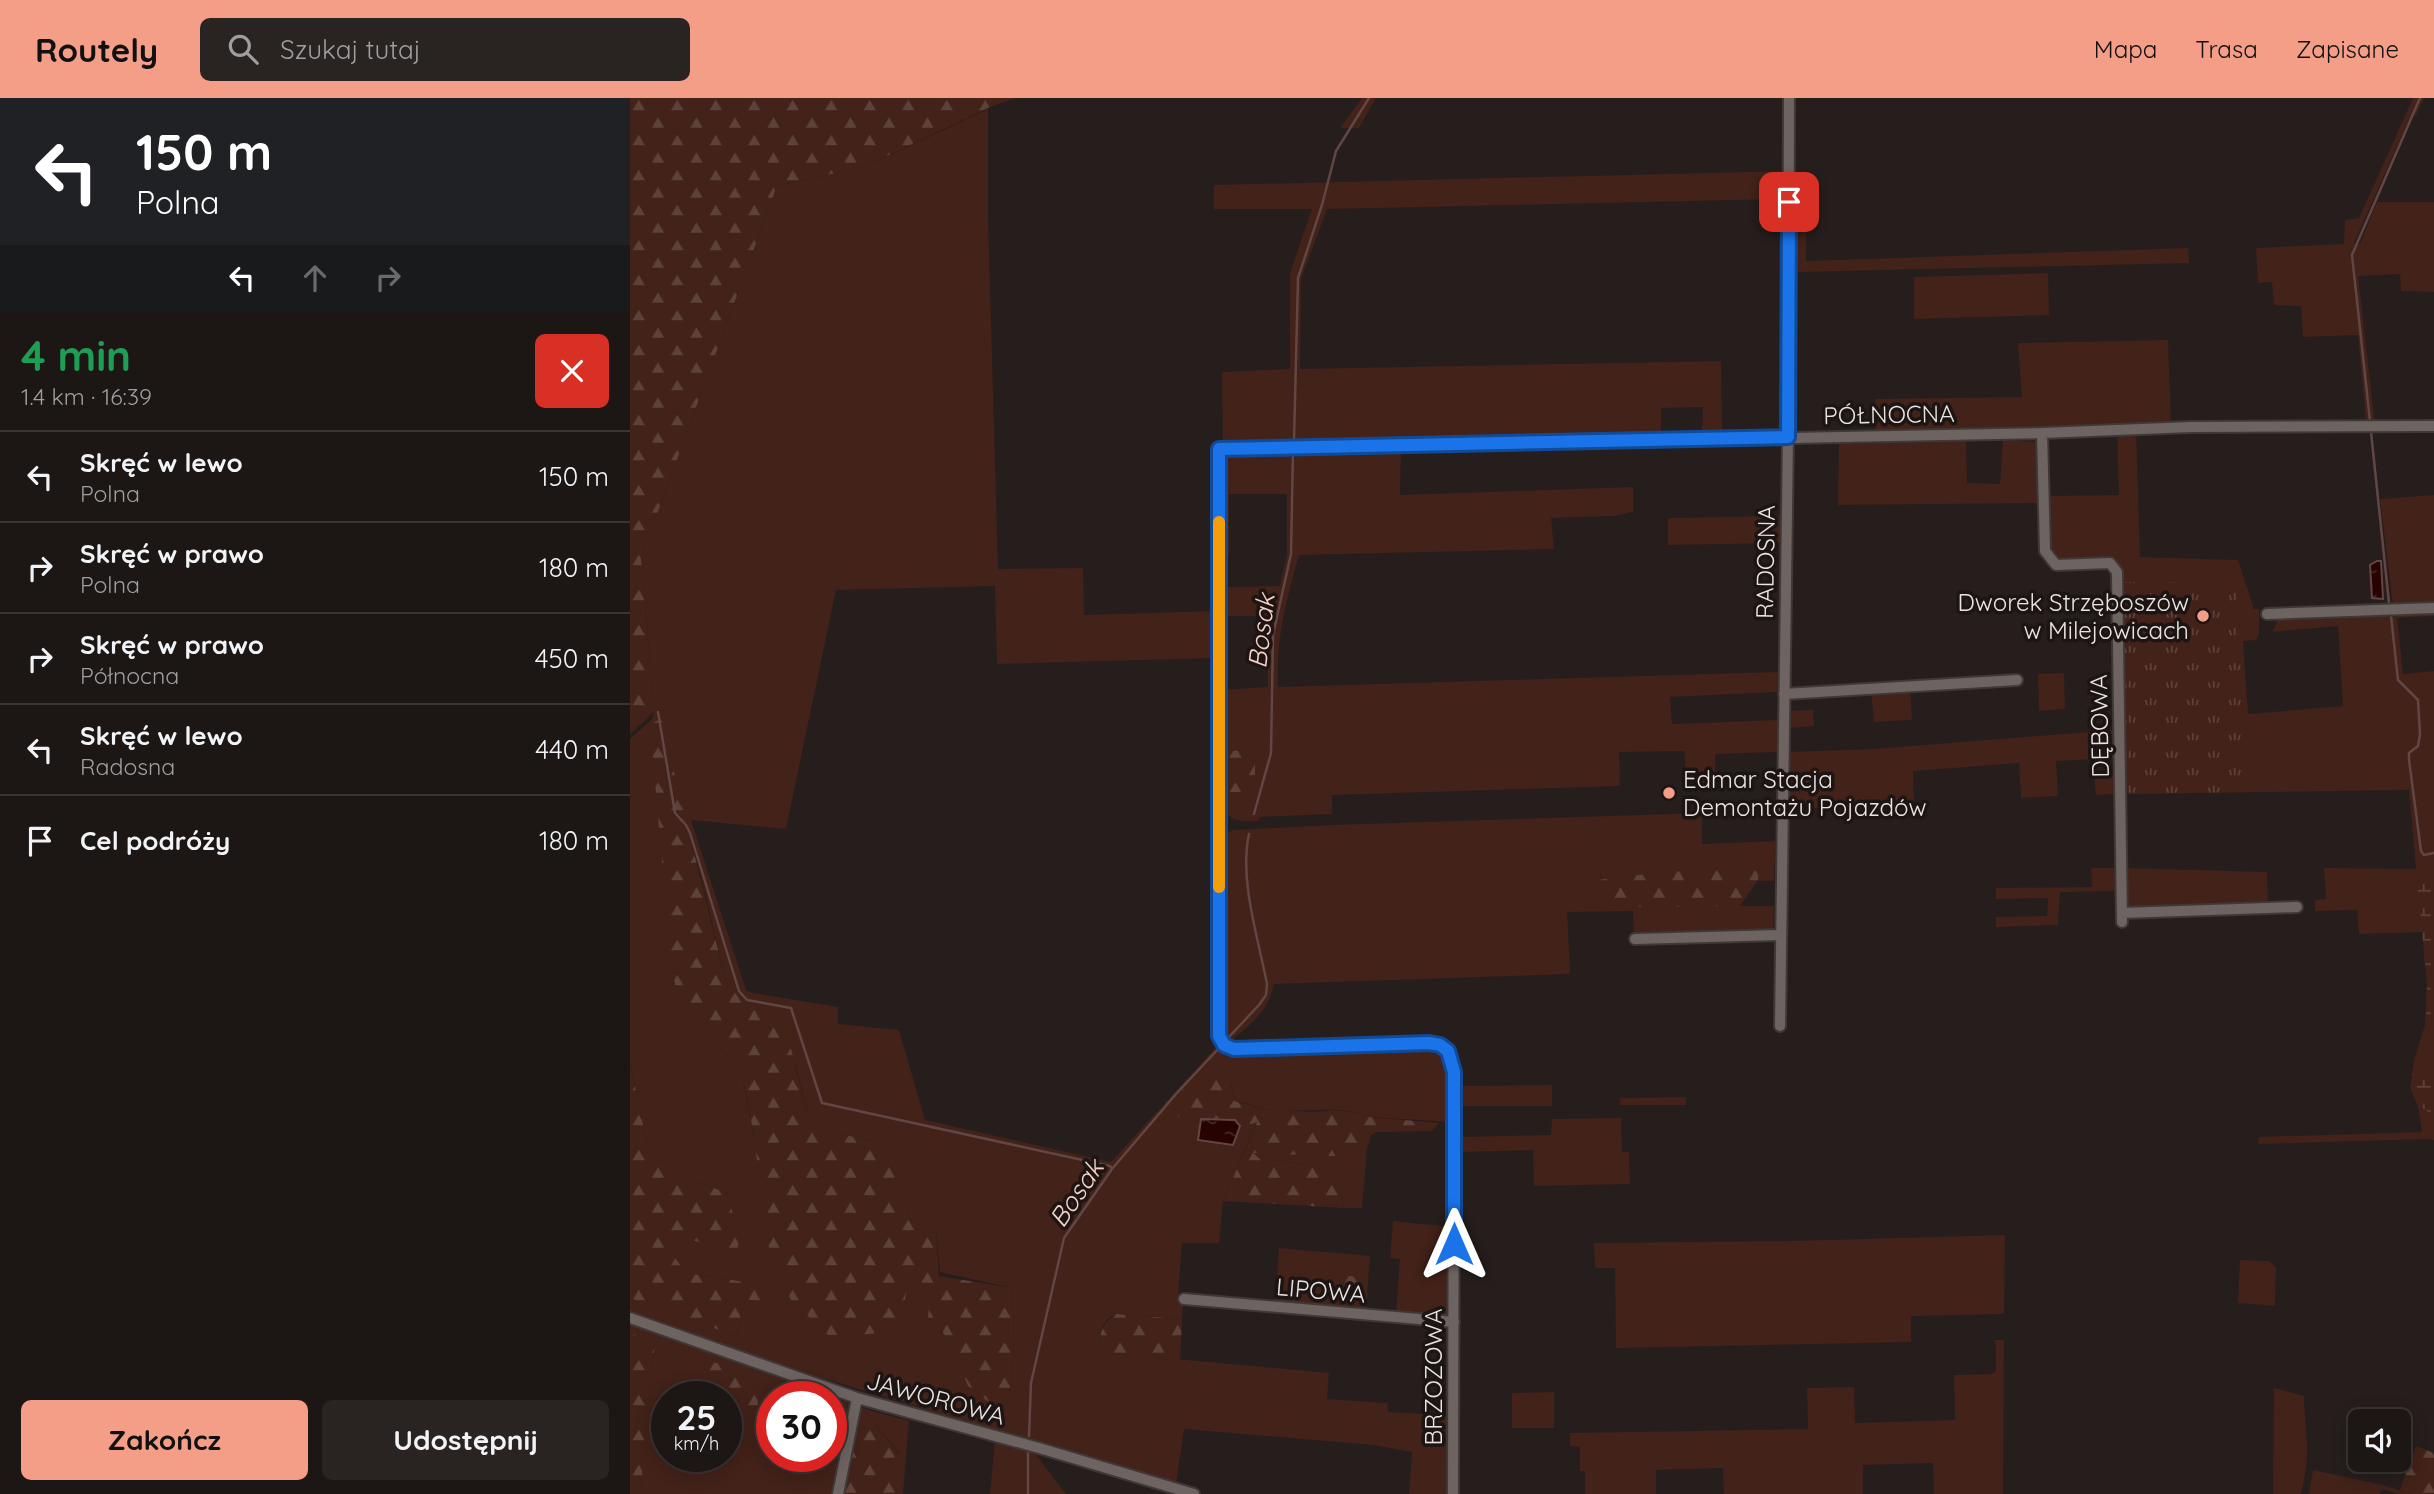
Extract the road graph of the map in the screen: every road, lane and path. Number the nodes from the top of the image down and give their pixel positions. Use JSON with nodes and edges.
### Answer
{"nodes":[{"id":1,"x":1789,"y":98,"type":"edge"},
{"id":2,"x":2434,"y":426,"type":"edge"},
{"id":3,"x":2042,"y":433,"type":"junction"},
{"id":4,"x":1788,"y":437,"type":"junction"},
{"id":5,"x":2434,"y":608,"type":"edge"},
{"id":6,"x":2267,"y":614,"type":"dead end"},
{"id":7,"x":2017,"y":680,"type":"dead end"},
{"id":8,"x":1784,"y":694,"type":"junction"},
{"id":9,"x":2297,"y":907,"type":"dead end"},
{"id":10,"x":1780,"y":934,"type":"junction"},
{"id":11,"x":1635,"y":939,"type":"dead end"},
{"id":12,"x":1780,"y":1026,"type":"dead end"},
{"id":13,"x":1448,"y":1051,"type":"joint"},
{"id":14,"x":1184,"y":1299,"type":"dead end"},
{"id":15,"x":630,"y":1318,"type":"edge"},
{"id":16,"x":1454,"y":1322,"type":"junction"},
{"id":17,"x":857,"y":1398,"type":"junction"},
{"id":18,"x":838,"y":1494,"type":"edge"},
{"id":19,"x":1194,"y":1494,"type":"edge"},
{"id":20,"x":1453,"y":1494,"type":"edge"}],
"edges":[{"from":1,"to":4,"type":"street","name":"RADOSNA"},
{"from":2,"to":3,"type":"street","name":"PÓŁNOCNA"},
{"from":3,"to":4,"type":"street","name":"PÓŁNOCNA"},
{"from":3,"to":9,"type":"street","name":"DĘBOWA"},
{"from":4,"to":8,"type":"street","name":"RADOSNA"},
{"from":4,"to":13,"type":"street","name":"PÓŁNOCNA"},
{"from":5,"to":6,"type":"street"},
{"from":7,"to":8,"type":"street"},
{"from":8,"to":10,"type":"street","name":"RADOSNA"},
{"from":10,"to":11,"type":"street"},
{"from":10,"to":12,"type":"street","name":"RADOSNA"},
{"from":13,"to":16,"type":"street","name":"BRZOZOWA"},
{"from":14,"to":16,"type":"street","name":"LIPOWA"},
{"from":15,"to":17,"type":"street","name":"JAWOROWA"},
{"from":16,"to":20,"type":"street","name":"BRZOZOWA"},
{"from":17,"to":18,"type":"street"},
{"from":17,"to":19,"type":"street","name":"JAWOROWA"}]}
